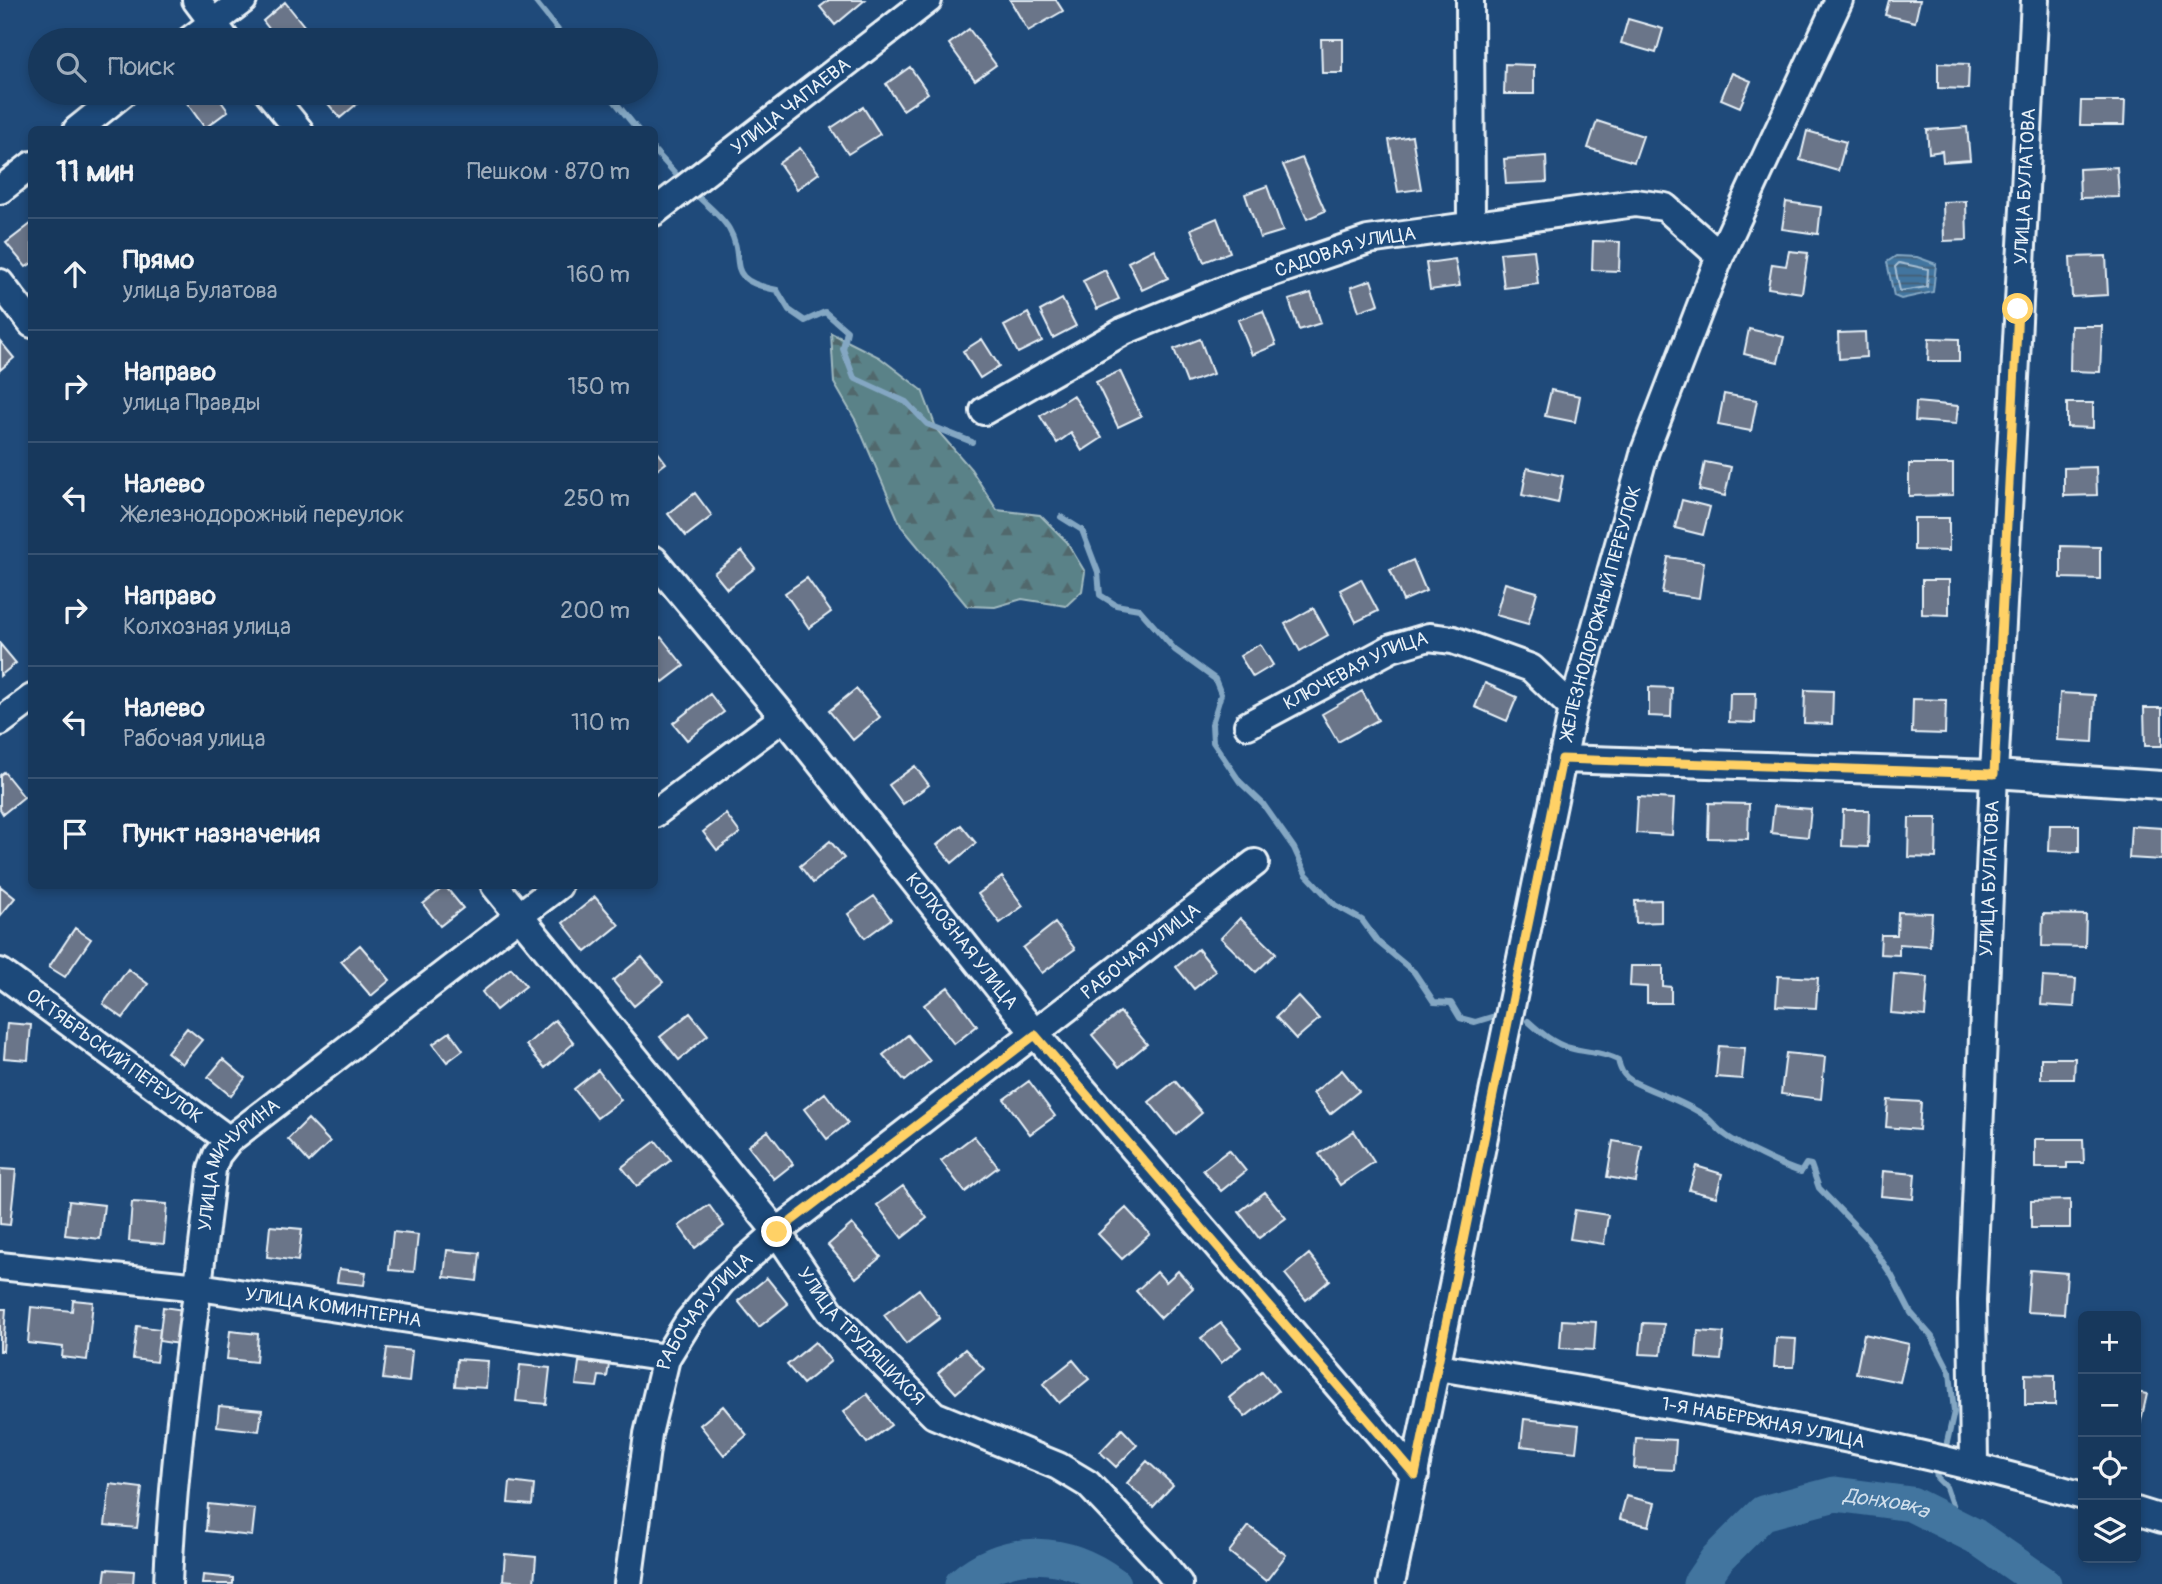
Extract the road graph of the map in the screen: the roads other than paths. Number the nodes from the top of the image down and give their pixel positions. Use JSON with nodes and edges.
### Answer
{"nodes":[{"id":1,"x":196,"y":0,"type":"edge"},
{"id":2,"x":243,"y":0,"type":"edge"},
{"id":3,"x":1469,"y":0,"type":"edge"},
{"id":4,"x":1839,"y":0,"type":"edge"},
{"id":5,"x":2035,"y":0,"type":"edge"},
{"id":6,"x":923,"y":1,"type":"edge"},
{"id":7,"x":216,"y":28,"type":"edge"},
{"id":8,"x":222,"y":28,"type":"edge"},
{"id":9,"x":108,"y":105,"type":"edge"},
{"id":10,"x":279,"y":105,"type":"edge"},
{"id":11,"x":82,"y":126,"type":"edge"},
{"id":12,"x":296,"y":126,"type":"edge"},
{"id":13,"x":28,"y":168,"type":"edge"},
{"id":14,"x":0,"y":190,"type":"edge"},
{"id":15,"x":658,"y":209,"type":"edge"},
{"id":16,"x":1471,"y":224,"type":"junction"},
{"id":17,"x":1720,"y":256,"type":"junction"},
{"id":18,"x":0,"y":283,"type":"edge"},
{"id":19,"x":28,"y":319,"type":"edge"},
{"id":20,"x":984,"y":411,"type":"dead end"},
{"id":21,"x":658,"y":565,"type":"edge"},
{"id":22,"x":28,"y":701,"type":"edge"},
{"id":23,"x":1573,"y":708,"type":"junction"},
{"id":24,"x":784,"y":718,"type":"junction"},
{"id":25,"x":0,"y":722,"type":"edge"},
{"id":26,"x":1248,"y":725,"type":"dead end"},
{"id":27,"x":1562,"y":759,"type":"junction"},
{"id":28,"x":1994,"y":774,"type":"junction"},
{"id":29,"x":2162,"y":785,"type":"edge"},
{"id":30,"x":658,"y":811,"type":"edge"},
{"id":31,"x":1255,"y":863,"type":"dead end"},
{"id":32,"x":497,"y":889,"type":"edge"},
{"id":33,"x":554,"y":889,"type":"edge"},
{"id":34,"x":519,"y":915,"type":"junction"},
{"id":35,"x":0,"y":972,"type":"edge"},
{"id":36,"x":1035,"y":1035,"type":"junction"},
{"id":37,"x":229,"y":1140,"type":"junction"},
{"id":38,"x":777,"y":1232,"type":"junction"},
{"id":39,"x":0,"y":1266,"type":"edge"},
{"id":40,"x":199,"y":1287,"type":"junction"},
{"id":41,"x":666,"y":1358,"type":"junction"},
{"id":42,"x":1437,"y":1367,"type":"junction"},
{"id":43,"x":1974,"y":1464,"type":"junction"},
{"id":44,"x":1415,"y":1475,"type":"junction"},
{"id":45,"x":2078,"y":1495,"type":"edge"},
{"id":46,"x":2141,"y":1512,"type":"edge"},
{"id":47,"x":2162,"y":1518,"type":"edge"},
{"id":48,"x":169,"y":1584,"type":"edge"},
{"id":49,"x":628,"y":1584,"type":"edge"},
{"id":50,"x":1179,"y":1584,"type":"edge"},
{"id":51,"x":1391,"y":1584,"type":"edge"}],
"edges":[{"from":1,"to":7,"type":"street"},
{"from":2,"to":8,"type":"street"},
{"from":3,"to":16,"type":"street"},
{"from":4,"to":17,"type":"street","name":"ЖЕЛЕЗНОДОРОЖНЫЙ ПЕРЕУЛОК"},
{"from":5,"to":28,"type":"street","name":"УЛИЦА БУЛАТОВА"},
{"from":6,"to":15,"type":"street","name":"УЛИЦА ЧАПАЕВА"},
{"from":9,"to":11,"type":"street"},
{"from":10,"to":12,"type":"street"},
{"from":13,"to":14,"type":"street"},
{"from":16,"to":17,"type":"street","name":"САДОВАЯ УЛИЦА"},
{"from":16,"to":20,"type":"street","name":"САДОВАЯ УЛИЦА"},
{"from":17,"to":23,"type":"street","name":"ЖЕЛЕЗНОДОРОЖНЫЙ ПЕРЕУЛОК"},
{"from":18,"to":19,"type":"street"},
{"from":21,"to":24,"type":"street","name":"КОЛХОЗНАЯ УЛИЦА"},
{"from":22,"to":25,"type":"street"},
{"from":23,"to":26,"type":"street","name":"КЛЮЧЕВАЯ УЛИЦА"},
{"from":23,"to":27,"type":"street","name":"ЖЕЛЕЗНОДОРОЖНЫЙ ПЕРЕУЛОК"},
{"from":24,"to":30,"type":"street"},
{"from":24,"to":36,"type":"street","name":"КОЛХОЗНАЯ УЛИЦА"},
{"from":27,"to":28,"type":"street"},
{"from":27,"to":42,"type":"street","name":"ЖЕЛЕЗНОДОРОЖНЫЙ ПЕРЕУЛОК"},
{"from":28,"to":29,"type":"street"},
{"from":28,"to":43,"type":"street","name":"УЛИЦА БУЛАТОВА"},
{"from":31,"to":36,"type":"street","name":"РАБОЧАЯ УЛИЦА"},
{"from":32,"to":34,"type":"street","name":"УЛИЦА ТРУДЯЩИХСЯ"},
{"from":33,"to":34,"type":"street","name":"УЛИЦА МИЧУРИНА"},
{"from":34,"to":37,"type":"street","name":"УЛИЦА МИЧУРИНА"},
{"from":34,"to":38,"type":"street","name":"УЛИЦА ТРУДЯЩИХСЯ"},
{"from":35,"to":37,"type":"street","name":"ОКТЯБРЬСКИЙ ПЕРЕУЛОК"},
{"from":36,"to":38,"type":"street","name":"РАБОЧАЯ УЛИЦА"},
{"from":36,"to":44,"type":"street","name":"КОЛХОЗНАЯ УЛИЦА"},
{"from":37,"to":40,"type":"street","name":"УЛИЦА МИЧУРИНА"},
{"from":38,"to":41,"type":"street","name":"РАБОЧАЯ УЛИЦА"},
{"from":38,"to":50,"type":"street","name":"УЛИЦА ТРУДЯЩИХСЯ"},
{"from":39,"to":40,"type":"street","name":"УЛИЦА КОМИНТЕРНА"},
{"from":40,"to":41,"type":"street","name":"УЛИЦА КОМИНТЕРНА"},
{"from":40,"to":48,"type":"street","name":"УЛИЦА МИЧУРИНА"},
{"from":41,"to":49,"type":"street","name":"РАБОЧАЯ УЛИЦА"},
{"from":42,"to":43,"type":"street","name":"1-Я НАБЕРЕЖНАЯ УЛИЦА"},
{"from":42,"to":44,"type":"street","name":"ЖЕЛЕЗНОДОРОЖНЫЙ ПЕРЕУЛОК"},
{"from":43,"to":45,"type":"street","name":"1-Я НАБЕРЕЖНАЯ УЛИЦА"},
{"from":44,"to":51,"type":"street","name":"ЖЕЛЕЗНОДОРОЖНЫЙ ПЕРЕУЛОК"},
{"from":46,"to":47,"type":"street"}]}
